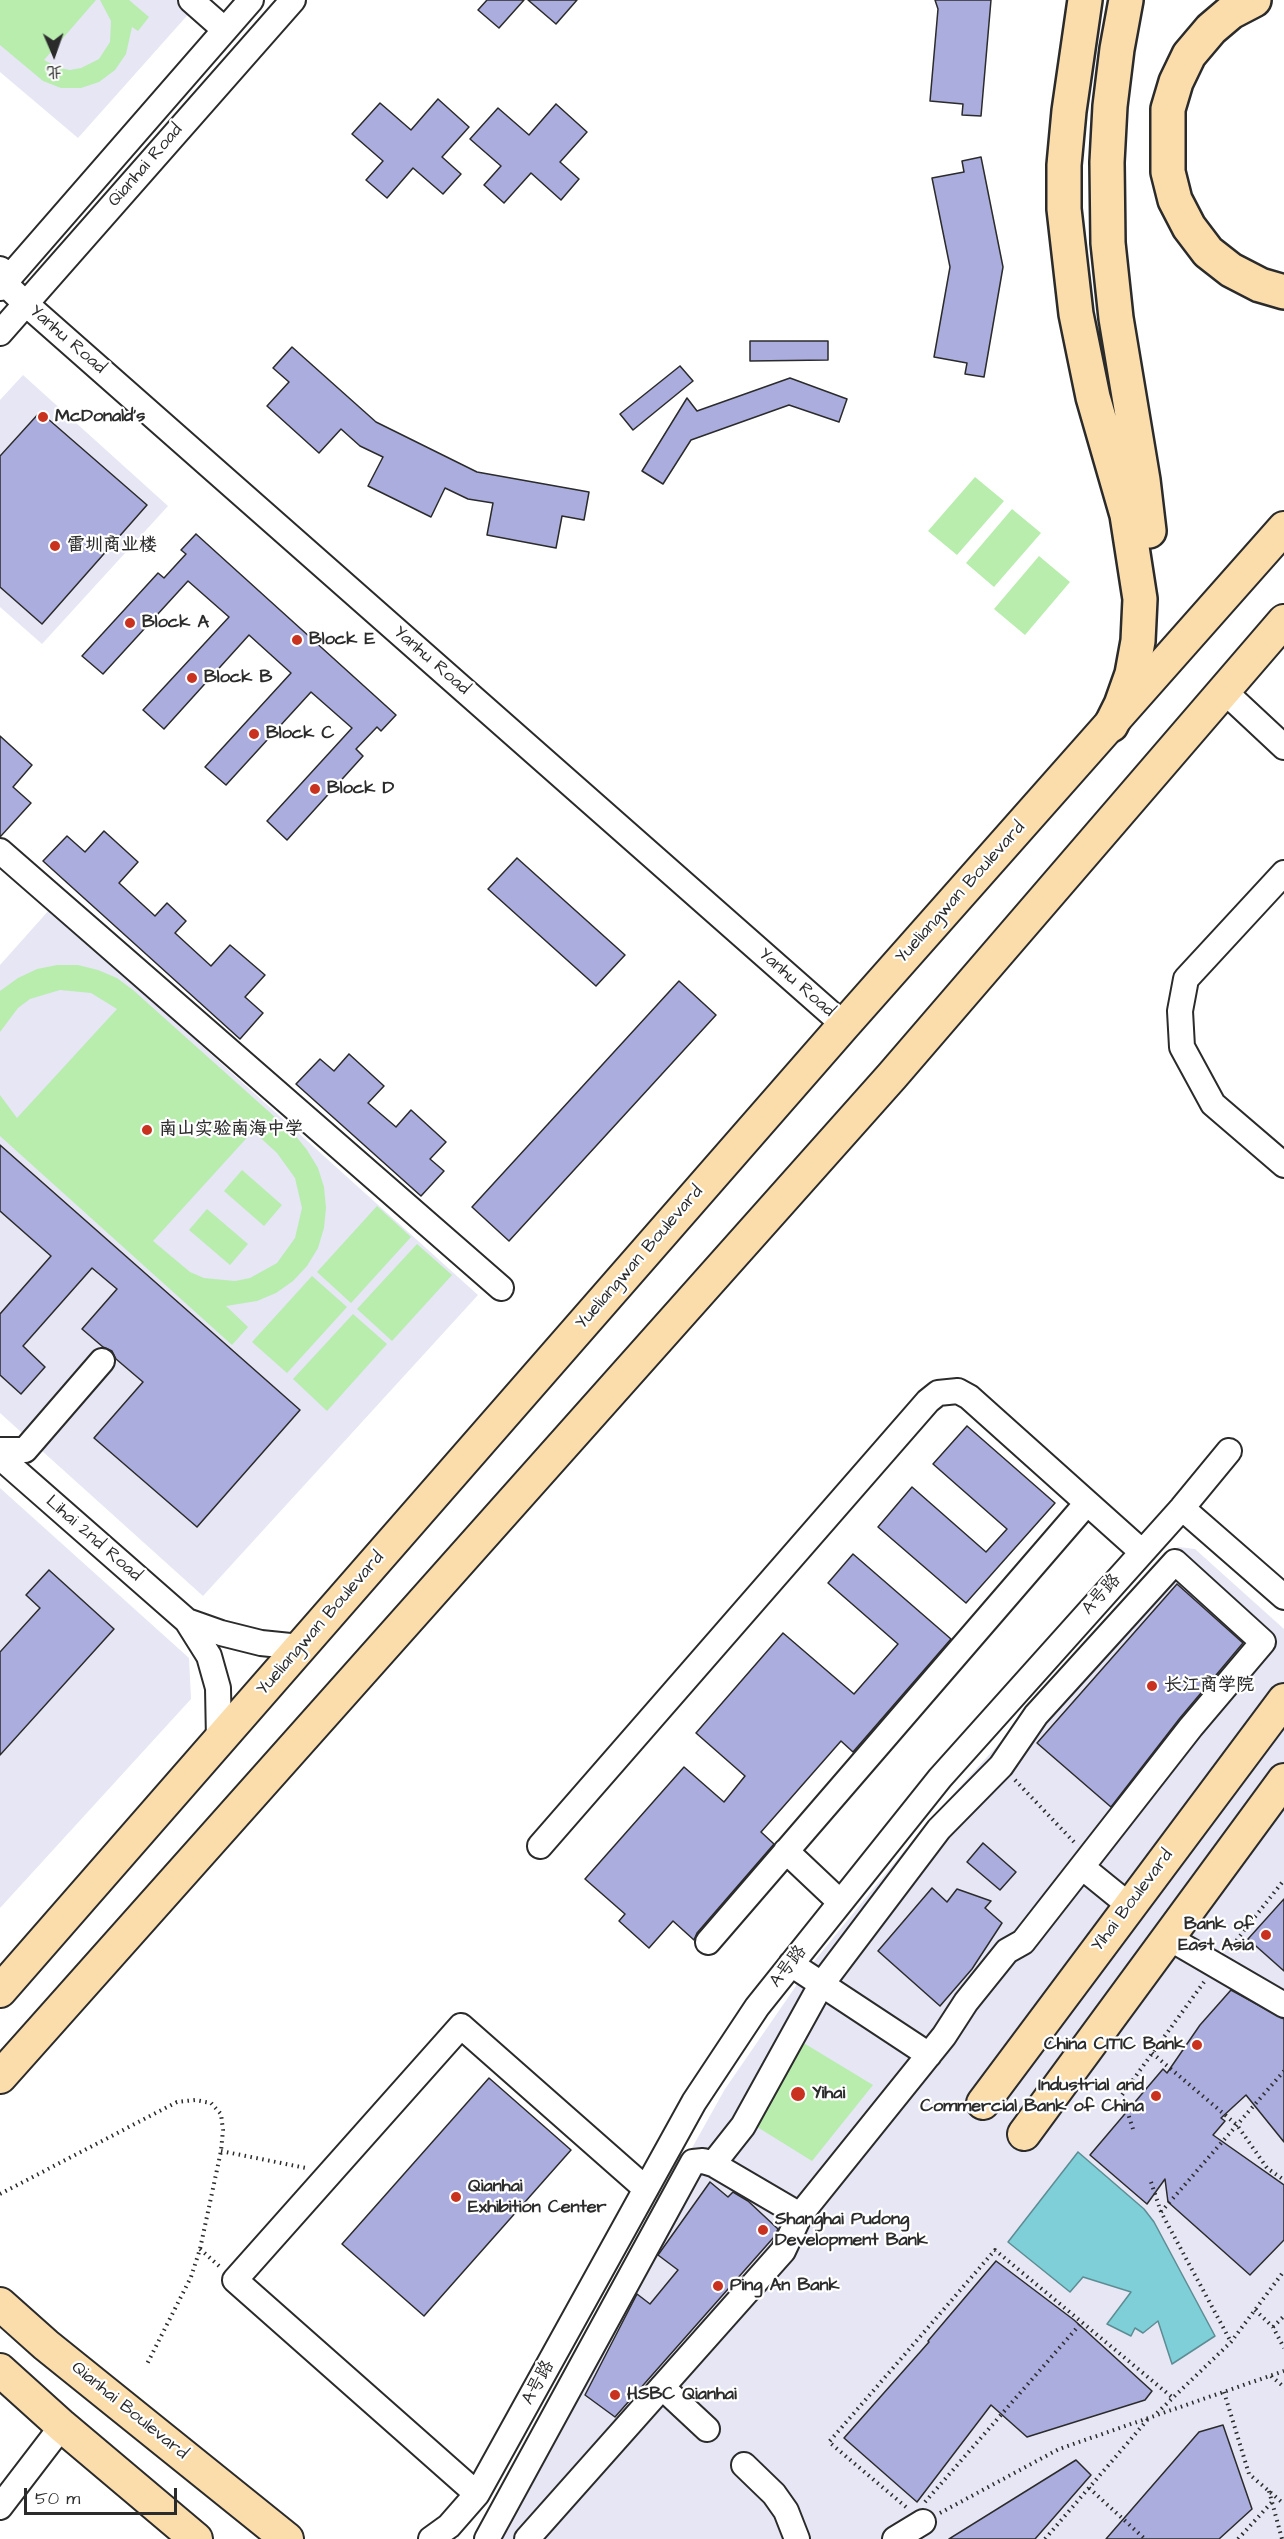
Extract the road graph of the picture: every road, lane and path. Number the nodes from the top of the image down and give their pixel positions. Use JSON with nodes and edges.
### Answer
{"nodes":[{"id":1,"x":191,"y":0,"type":"edge"},
{"id":2,"x":251,"y":0,"type":"edge"},
{"id":3,"x":293,"y":0,"type":"edge"},
{"id":4,"x":1085,"y":0,"type":"edge"},
{"id":5,"x":1126,"y":0,"type":"edge"},
{"id":6,"x":1254,"y":0,"type":"edge"},
{"id":7,"x":225,"y":30,"type":"junction"},
{"id":8,"x":1,"y":280,"type":"edge"},
{"id":9,"x":1284,"y":292,"type":"edge"},
{"id":10,"x":26,"y":303,"type":"junction"},
{"id":11,"x":0,"y":333,"type":"edge"},
{"id":12,"x":1284,"y":528,"type":"edge"},
{"id":13,"x":1284,"y":621,"type":"edge"},
{"id":14,"x":1140,"y":623,"type":"junction"},
{"id":15,"x":1223,"y":690,"type":"junction"},
{"id":16,"x":1111,"y":724,"type":"junction"},
{"id":17,"x":1284,"y":747,"type":"edge"},
{"id":18,"x":0,"y":851,"type":"edge"},
{"id":19,"x":1284,"y":873,"type":"edge"},
{"id":20,"x":844,"y":1025,"type":"junction"},
{"id":21,"x":1284,"y":1165,"type":"edge"},
{"id":22,"x":501,"y":1288,"type":"dead end"},
{"id":23,"x":102,"y":1361,"type":"dead end"},
{"id":24,"x":0,"y":1450,"type":"edge"},
{"id":25,"x":1229,"y":1451,"type":"dead end"},
{"id":26,"x":0,"y":1457,"type":"edge"},
{"id":27,"x":1087,"y":1503,"type":"junction"},
{"id":28,"x":1182,"y":1508,"type":"junction"},
{"id":29,"x":1141,"y":1551,"type":"junction"},
{"id":30,"x":1284,"y":1597,"type":"edge"},
{"id":31,"x":187,"y":1621,"type":"junction"},
{"id":32,"x":300,"y":1647,"type":"junction"},
{"id":33,"x":1284,"y":1700,"type":"edge"},
{"id":34,"x":219,"y":1740,"type":"junction"},
{"id":35,"x":1001,"y":1766,"type":"junction"},
{"id":36,"x":1284,"y":1780,"type":"edge"},
{"id":37,"x":540,"y":1846,"type":"dead end"},
{"id":38,"x":786,"y":1851,"type":"junction"},
{"id":39,"x":1085,"y":1863,"type":"junction"},
{"id":40,"x":1284,"y":1880,"type":"edge"},
{"id":41,"x":840,"y":1902,"type":"junction"},
{"id":42,"x":1130,"y":1906,"type":"junction"},
{"id":43,"x":1169,"y":1938,"type":"junction"},
{"id":44,"x":708,"y":1942,"type":"dead end"},
{"id":45,"x":791,"y":1964,"type":"junction"},
{"id":46,"x":1216,"y":1965,"type":"junction"},
{"id":47,"x":821,"y":1985,"type":"junction"},
{"id":48,"x":0,"y":1990,"type":"edge"},
{"id":49,"x":1284,"y":2005,"type":"edge"},
{"id":50,"x":1152,"y":2053,"type":"junction"},
{"id":51,"x":928,"y":2055,"type":"junction"},
{"id":52,"x":1284,"y":2071,"type":"edge"},
{"id":53,"x":0,"y":2077,"type":"edge"},
{"id":54,"x":983,"y":2103,"type":"dead end"},
{"id":55,"x":1237,"y":2125,"type":"junction"},
{"id":56,"x":1133,"y":2129,"type":"dead end"},
{"id":57,"x":1024,"y":2134,"type":"dead end"},
{"id":58,"x":221,"y":2151,"type":"junction"},
{"id":59,"x":713,"y":2164,"type":"junction"},
{"id":60,"x":334,"y":2169,"type":"junction"},
{"id":61,"x":1284,"y":2180,"type":"edge"},
{"id":62,"x":1151,"y":2182,"type":"dead end"},
{"id":63,"x":646,"y":2189,"type":"junction"},
{"id":64,"x":0,"y":2194,"type":"edge"},
{"id":65,"x":1161,"y":2212,"type":"junction"},
{"id":66,"x":800,"y":2216,"type":"junction"},
{"id":67,"x":1284,"y":2271,"type":"edge"},
{"id":68,"x":0,"y":2304,"type":"edge"},
{"id":69,"x":1255,"y":2310,"type":"junction"},
{"id":70,"x":1284,"y":2316,"type":"edge"},
{"id":71,"x":1082,"y":2322,"type":"junction"},
{"id":72,"x":1274,"y":2327,"type":"junction"},
{"id":73,"x":1231,"y":2342,"type":"junction"},
{"id":74,"x":1284,"y":2348,"type":"edge"},
{"id":75,"x":146,"y":2366,"type":"dead end"},
{"id":76,"x":0,"y":2370,"type":"edge"},
{"id":77,"x":1284,"y":2371,"type":"edge"},
{"id":78,"x":1271,"y":2375,"type":"junction"},
{"id":79,"x":662,"y":2387,"type":"junction"},
{"id":80,"x":1284,"y":2387,"type":"edge"},
{"id":81,"x":1224,"y":2392,"type":"junction"},
{"id":82,"x":1173,"y":2398,"type":"junction"},
{"id":83,"x":1152,"y":2417,"type":"junction"},
{"id":84,"x":62,"y":2426,"type":"junction"},
{"id":85,"x":708,"y":2429,"type":"dead end"},
{"id":86,"x":744,"y":2465,"type":"dead end"},
{"id":87,"x":1089,"y":2488,"type":"junction"},
{"id":88,"x":1269,"y":2490,"type":"junction"},
{"id":89,"x":477,"y":2494,"type":"junction"},
{"id":90,"x":1283,"y":2501,"type":"edge"},
{"id":91,"x":1272,"y":2502,"type":"junction"},
{"id":92,"x":0,"y":2507,"type":"edge"},
{"id":93,"x":919,"y":2518,"type":"junction"},
{"id":94,"x":196,"y":2539,"type":"edge"},
{"id":95,"x":287,"y":2539,"type":"edge"},
{"id":96,"x":431,"y":2539,"type":"edge"},
{"id":97,"x":487,"y":2539,"type":"edge"},
{"id":98,"x":527,"y":2539,"type":"edge"},
{"id":99,"x":797,"y":2539,"type":"edge"},
{"id":100,"x":895,"y":2539,"type":"edge"},
{"id":101,"x":1045,"y":2539,"type":"edge"},
{"id":102,"x":1145,"y":2539,"type":"edge"},
{"id":103,"x":1238,"y":2539,"type":"edge"},
{"id":104,"x":1282,"y":2539,"type":"edge"}],
"edges":[{"from":1,"to":7,"type":"street"},
{"from":2,"to":7,"type":"street","name":"Qianhai Road"},
{"from":3,"to":10,"type":"street","name":"Qianhai Road"},
{"from":4,"to":14,"type":"highway"},
{"from":5,"to":14,"type":"highway"},
{"from":6,"to":9,"type":"highway"},
{"from":7,"to":8,"type":"street","name":"Qianhai Road"},
{"from":8,"to":10,"type":"street","name":"Yanhu Road"},
{"from":10,"to":11,"type":"street","name":"Qianhai Road"},
{"from":10,"to":20,"type":"street","name":"Yanhu Road"},
{"from":12,"to":16,"type":"main road","name":"Yueliangwan Boulevard"},
{"from":13,"to":15,"type":"main road"},
{"from":14,"to":16,"type":"highway"},
{"from":15,"to":17,"type":"street"},
{"from":15,"to":53,"type":"main road"},
{"from":16,"to":20,"type":"main road","name":"Yueliangwan Boulevard"},
{"from":18,"to":22,"type":"street"},
{"from":19,"to":21,"type":"street"},
{"from":20,"to":32,"type":"main road","name":"Yueliangwan Boulevard"},
{"from":23,"to":24,"type":"street"},
{"from":25,"to":28,"type":"street","name":"A号路"},
{"from":26,"to":31,"type":"street","name":"Lihai 2nd Road"},
{"from":27,"to":29,"type":"street"},
{"from":27,"to":37,"type":"street"},
{"from":27,"to":38,"type":"street"},
{"from":28,"to":29,"type":"street","name":"A号路"},
{"from":28,"to":30,"type":"street"},
{"from":29,"to":41,"type":"street","name":"A号路"},
{"from":31,"to":32,"type":"street","name":"Lihai 2nd Road"},
{"from":31,"to":34,"type":"street","name":"Lihai 2nd Road"},
{"from":32,"to":34,"type":"main road","name":"Yueliangwan Boulevard"},
{"from":33,"to":42,"type":"main road","name":"Yihai Boulevard"},
{"from":34,"to":48,"type":"main road","name":"Yueliangwan Boulevard"},
{"from":35,"to":39,"type":"path"},
{"from":35,"to":39,"type":"street"},
{"from":35,"to":47,"type":"street"},
{"from":36,"to":43,"type":"main road"},
{"from":38,"to":41,"type":"street"},
{"from":38,"to":44,"type":"street"},
{"from":39,"to":42,"type":"street"},
{"from":39,"to":51,"type":"street"},
{"from":40,"to":46,"type":"path"},
{"from":41,"to":45,"type":"street","name":"A号路"},
{"from":42,"to":54,"type":"main road","name":"Yihai Boulevard"},
{"from":43,"to":46,"type":"street"},
{"from":43,"to":57,"type":"main road"},
{"from":45,"to":47,"type":"street"},
{"from":45,"to":63,"type":"street","name":"A号路"},
{"from":46,"to":49,"type":"street"},
{"from":46,"to":50,"type":"path"},
{"from":47,"to":51,"type":"street"},
{"from":47,"to":59,"type":"street"},
{"from":50,"to":55,"type":"path"},
{"from":50,"to":56,"type":"path"},
{"from":51,"to":66,"type":"street"},
{"from":52,"to":55,"type":"path"},
{"from":55,"to":61,"type":"path"},
{"from":55,"to":65,"type":"path"},
{"from":58,"to":60,"type":"path"},
{"from":58,"to":64,"type":"path"},
{"from":58,"to":75,"type":"path"},
{"from":59,"to":66,"type":"street"},
{"from":59,"to":97,"type":"street"},
{"from":60,"to":63,"type":"street"},
{"from":60,"to":89,"type":"street"},
{"from":62,"to":65,"type":"path"},
{"from":63,"to":89,"type":"street","name":"A号路"},
{"from":65,"to":73,"type":"path"},
{"from":66,"to":79,"type":"street"},
{"from":67,"to":69,"type":"path"},
{"from":68,"to":95,"type":"main road","name":"Qianhai Boulevard"},
{"from":69,"to":72,"type":"path"},
{"from":69,"to":73,"type":"path"},
{"from":70,"to":72,"type":"path"},
{"from":71,"to":82,"type":"path"},
{"from":71,"to":93,"type":"path"},
{"from":71,"to":93,"type":"path"},
{"from":72,"to":74,"type":"path"},
{"from":73,"to":82,"type":"path"},
{"from":76,"to":84,"type":"main road"},
{"from":77,"to":78,"type":"path"},
{"from":78,"to":80,"type":"path"},
{"from":78,"to":81,"type":"path"},
{"from":79,"to":85,"type":"street"},
{"from":79,"to":98,"type":"street"},
{"from":81,"to":83,"type":"path"},
{"from":81,"to":88,"type":"path"},
{"from":82,"to":83,"type":"path"},
{"from":83,"to":87,"type":"path"},
{"from":83,"to":93,"type":"path"},
{"from":84,"to":92,"type":"street"},
{"from":84,"to":94,"type":"main road"},
{"from":86,"to":99,"type":"street"},
{"from":87,"to":101,"type":"path"},
{"from":87,"to":102,"type":"path"},
{"from":88,"to":90,"type":"path"},
{"from":88,"to":91,"type":"path"},
{"from":89,"to":96,"type":"street","name":"A号路"},
{"from":91,"to":103,"type":"path"},
{"from":91,"to":104,"type":"path"},
{"from":93,"to":100,"type":"street"}]}
